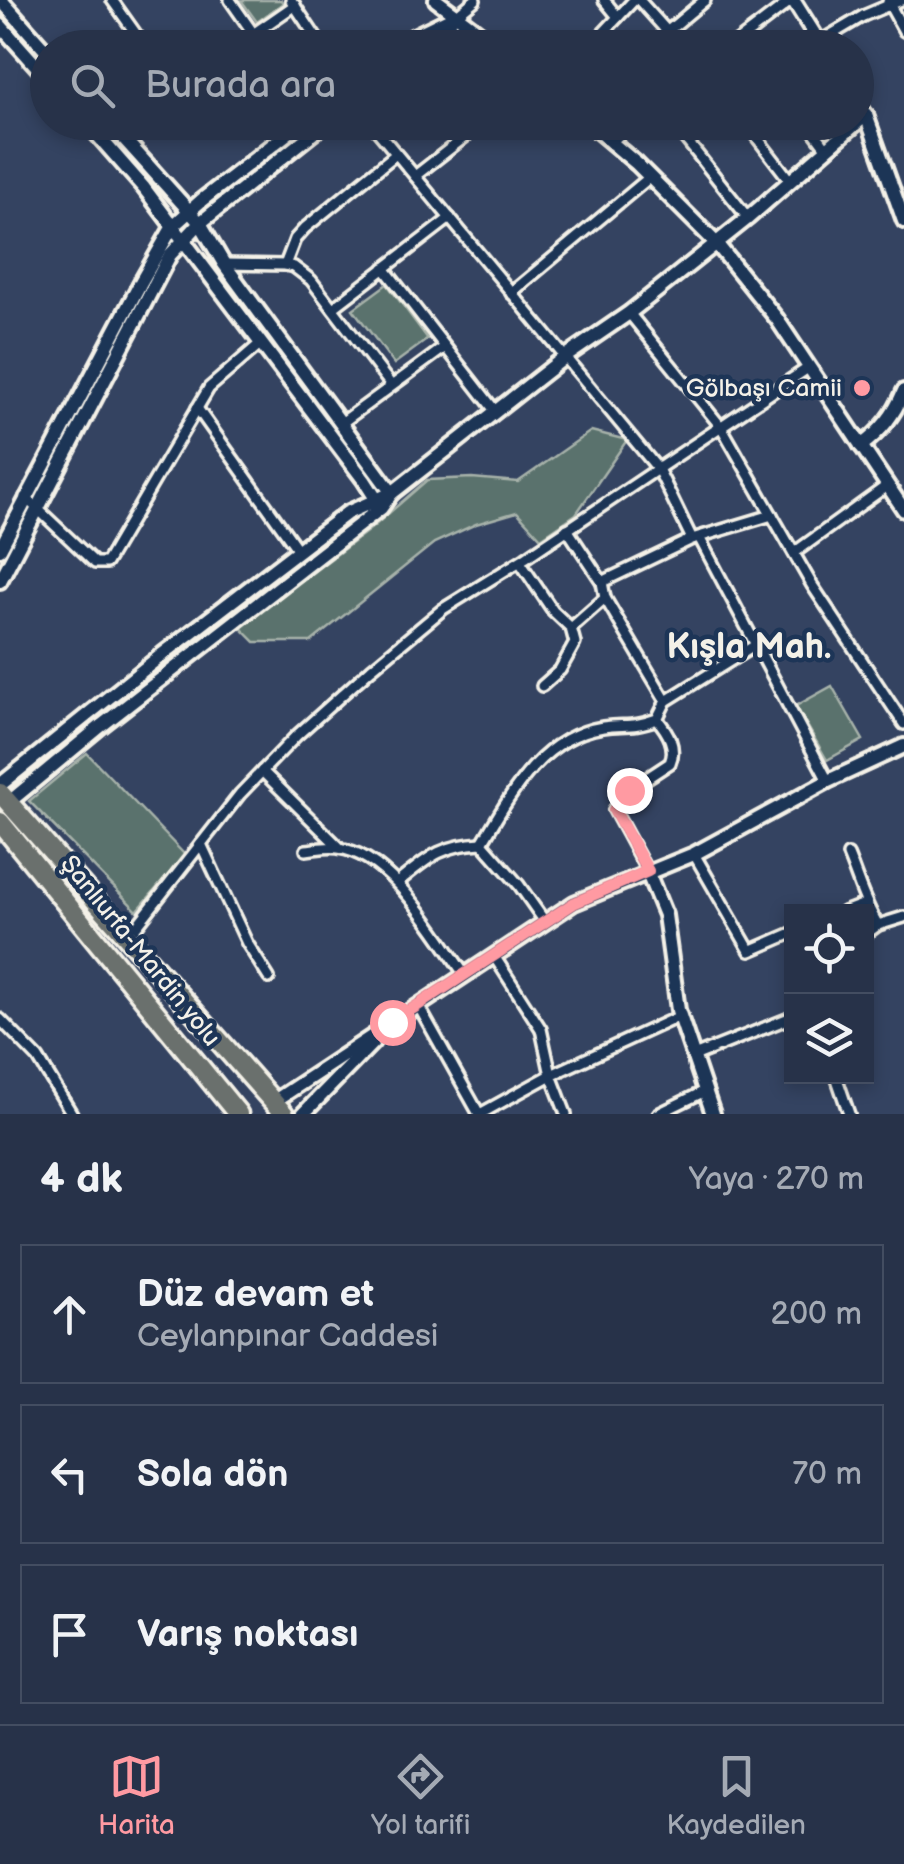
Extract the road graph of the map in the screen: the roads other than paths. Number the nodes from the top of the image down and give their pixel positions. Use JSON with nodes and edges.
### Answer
{"nodes":[{"id":1,"x":0,"y":0,"type":"edge"},
{"id":2,"x":112,"y":0,"type":"edge"},
{"id":3,"x":230,"y":0,"type":"edge"},
{"id":4,"x":436,"y":0,"type":"edge"},
{"id":5,"x":475,"y":0,"type":"edge"},
{"id":6,"x":604,"y":0,"type":"edge"},
{"id":7,"x":636,"y":0,"type":"edge"},
{"id":8,"x":706,"y":0,"type":"edge"},
{"id":9,"x":792,"y":0,"type":"edge"},
{"id":10,"x":901,"y":0,"type":"edge"},
{"id":11,"x":293,"y":2,"type":"edge"},
{"id":12,"x":888,"y":2,"type":"edge"},
{"id":13,"x":457,"y":15,"type":"junction"},
{"id":14,"x":618,"y":16,"type":"junction"},
{"id":15,"x":0,"y":25,"type":"edge"},
{"id":16,"x":133,"y":30,"type":"edge"},
{"id":17,"x":251,"y":30,"type":"edge"},
{"id":18,"x":257,"y":30,"type":"edge"},
{"id":19,"x":311,"y":30,"type":"edge"},
{"id":20,"x":431,"y":30,"type":"edge"},
{"id":21,"x":441,"y":30,"type":"edge"},
{"id":22,"x":477,"y":30,"type":"edge"},
{"id":23,"x":605,"y":30,"type":"edge"},
{"id":24,"x":667,"y":30,"type":"edge"},
{"id":25,"x":669,"y":30,"type":"edge"},
{"id":26,"x":759,"y":30,"type":"edge"},
{"id":27,"x":811,"y":30,"type":"edge"},
{"id":28,"x":843,"y":30,"type":"edge"},
{"id":29,"x":904,"y":31,"type":"edge"},
{"id":30,"x":30,"y":33,"type":"edge"},
{"id":31,"x":30,"y":59,"type":"edge"},
{"id":32,"x":874,"y":137,"type":"edge"},
{"id":33,"x":101,"y":140,"type":"edge"},
{"id":34,"x":125,"y":140,"type":"edge"},
{"id":35,"x":282,"y":140,"type":"edge"},
{"id":36,"x":302,"y":140,"type":"edge"},
{"id":37,"x":385,"y":140,"type":"edge"},
{"id":38,"x":461,"y":140,"type":"edge"},
{"id":39,"x":607,"y":140,"type":"edge"},
{"id":40,"x":613,"y":140,"type":"edge"},
{"id":41,"x":686,"y":140,"type":"edge"},
{"id":42,"x":760,"y":140,"type":"edge"},
{"id":43,"x":821,"y":140,"type":"edge"},
{"id":44,"x":836,"y":140,"type":"edge"},
{"id":45,"x":610,"y":143,"type":"junction"},
{"id":46,"x":827,"y":148,"type":"junction"},
{"id":47,"x":396,"y":154,"type":"junction"},
{"id":48,"x":415,"y":176,"type":"junction"},
{"id":49,"x":650,"y":177,"type":"junction"},
{"id":50,"x":791,"y":182,"type":"junction"},
{"id":51,"x":195,"y":217,"type":"junction"},
{"id":52,"x":450,"y":218,"type":"junction"},
{"id":53,"x":748,"y":218,"type":"junction"},
{"id":54,"x":903,"y":218,"type":"edge"},
{"id":55,"x":174,"y":226,"type":"junction"},
{"id":56,"x":184,"y":240,"type":"junction"},
{"id":57,"x":716,"y":243,"type":"junction"},
{"id":58,"x":224,"y":264,"type":"junction"},
{"id":59,"x":285,"y":265,"type":"junction"},
{"id":60,"x":384,"y":268,"type":"junction"},
{"id":61,"x":511,"y":292,"type":"junction"},
{"id":62,"x":333,"y":308,"type":"junction"},
{"id":63,"x":628,"y":312,"type":"junction"},
{"id":64,"x":261,"y":343,"type":"junction"},
{"id":65,"x":445,"y":346,"type":"junction"},
{"id":66,"x":565,"y":357,"type":"junction"},
{"id":67,"x":808,"y":368,"type":"junction"},
{"id":68,"x":391,"y":384,"type":"junction"},
{"id":69,"x":904,"y":391,"type":"edge"},
{"id":70,"x":197,"y":408,"type":"junction"},
{"id":71,"x":496,"y":412,"type":"junction"},
{"id":72,"x":340,"y":424,"type":"junction"},
{"id":73,"x":722,"y":428,"type":"junction"},
{"id":74,"x":861,"y":446,"type":"junction"},
{"id":75,"x":658,"y":468,"type":"junction"},
{"id":76,"x":888,"y":485,"type":"junction"},
{"id":77,"x":392,"y":492,"type":"junction"},
{"id":78,"x":25,"y":497,"type":"junction"},
{"id":79,"x":379,"y":503,"type":"junction"},
{"id":80,"x":38,"y":508,"type":"junction"},
{"id":81,"x":904,"y":510,"type":"edge"},
{"id":82,"x":772,"y":516,"type":"junction"},
{"id":83,"x":567,"y":529,"type":"junction"},
{"id":84,"x":696,"y":539,"type":"junction"},
{"id":85,"x":0,"y":549,"type":"edge"},
{"id":86,"x":298,"y":550,"type":"junction"},
{"id":87,"x":794,"y":554,"type":"junction"},
{"id":88,"x":520,"y":562,"type":"junction"},
{"id":89,"x":0,"y":581,"type":"edge"},
{"id":90,"x":602,"y":582,"type":"junction"},
{"id":91,"x":605,"y":598,"type":"junction"},
{"id":92,"x":571,"y":628,"type":"junction"},
{"id":93,"x":754,"y":646,"type":"junction"},
{"id":94,"x":542,"y":686,"type":"dead end"},
{"id":95,"x":666,"y":701,"type":"junction"},
{"id":96,"x":657,"y":719,"type":"junction"},
{"id":97,"x":904,"y":724,"type":"edge"},
{"id":98,"x":904,"y":746,"type":"edge"},
{"id":99,"x":262,"y":771,"type":"junction"},
{"id":100,"x":828,"y":781,"type":"junction"},
{"id":101,"x":3,"y":794,"type":"edge"},
{"id":102,"x":0,"y":822,"type":"edge"},
{"id":103,"x":482,"y":843,"type":"junction"},
{"id":104,"x":202,"y":844,"type":"junction"},
{"id":105,"x":339,"y":848,"type":"junction"},
{"id":106,"x":306,"y":850,"type":"dead end"},
{"id":107,"x":694,"y":854,"type":"junction"},
{"id":108,"x":848,"y":855,"type":"dead end"},
{"id":109,"x":648,"y":871,"type":"junction"},
{"id":110,"x":397,"y":882,"type":"junction"},
{"id":111,"x":865,"y":904,"type":"edge"},
{"id":112,"x":904,"y":917,"type":"edge"},
{"id":113,"x":874,"y":919,"type":"edge"},
{"id":114,"x":545,"y":922,"type":"junction"},
{"id":115,"x":878,"y":926,"type":"junction"},
{"id":116,"x":874,"y":929,"type":"edge"},
{"id":117,"x":784,"y":936,"type":"edge"},
{"id":118,"x":128,"y":937,"type":"junction"},
{"id":119,"x":494,"y":956,"type":"junction"},
{"id":120,"x":465,"y":975,"type":"junction"},
{"id":121,"x":268,"y":978,"type":"dead end"},
{"id":122,"x":418,"y":1005,"type":"junction"},
{"id":123,"x":680,"y":1016,"type":"junction"},
{"id":124,"x":0,"y":1020,"type":"edge"},
{"id":125,"x":784,"y":1020,"type":"edge"},
{"id":126,"x":392,"y":1022,"type":"junction"},
{"id":127,"x":694,"y":1056,"type":"junction"},
{"id":128,"x":551,"y":1075,"type":"junction"},
{"id":129,"x":839,"y":1084,"type":"edge"},
{"id":130,"x":705,"y":1091,"type":"junction"},
{"id":131,"x":279,"y":1108,"type":"edge"},
{"id":132,"x":72,"y":1114,"type":"edge"},
{"id":133,"x":238,"y":1114,"type":"edge"},
{"id":134,"x":250,"y":1114,"type":"edge"},
{"id":135,"x":303,"y":1114,"type":"edge"},
{"id":136,"x":479,"y":1114,"type":"edge"},
{"id":137,"x":566,"y":1114,"type":"edge"},
{"id":138,"x":658,"y":1114,"type":"edge"},
{"id":139,"x":713,"y":1114,"type":"edge"},
{"id":140,"x":848,"y":1114,"type":"edge"}],
"edges":[{"from":1,"to":30,"type":"street"},
{"from":2,"to":16,"type":"street"},
{"from":3,"to":17,"type":"street"},
{"from":4,"to":13,"type":"street"},
{"from":5,"to":13,"type":"street"},
{"from":6,"to":14,"type":"street"},
{"from":7,"to":14,"type":"street"},
{"from":7,"to":24,"type":"street"},
{"from":8,"to":25,"type":"street"},
{"from":9,"to":26,"type":"street"},
{"from":9,"to":27,"type":"street"},
{"from":10,"to":12,"type":"street"},
{"from":11,"to":18,"type":"street"},
{"from":11,"to":19,"type":"street"},
{"from":12,"to":28,"type":"street"},
{"from":12,"to":29,"type":"street"},
{"from":13,"to":20,"type":"street"},
{"from":13,"to":21,"type":"street"},
{"from":13,"to":22,"type":"street"},
{"from":14,"to":23,"type":"street"},
{"from":15,"to":31,"type":"street"},
{"from":32,"to":54,"type":"street"},
{"from":33,"to":55,"type":"street"},
{"from":34,"to":51,"type":"street"},
{"from":35,"to":51,"type":"street"},
{"from":36,"to":51,"type":"street"},
{"from":37,"to":47,"type":"street"},
{"from":38,"to":48,"type":"street"},
{"from":39,"to":45,"type":"street"},
{"from":40,"to":45,"type":"street"},
{"from":41,"to":53,"type":"street"},
{"from":42,"to":50,"type":"street"},
{"from":43,"to":46,"type":"street"},
{"from":44,"to":46,"type":"street"},
{"from":45,"to":49,"type":"street"},
{"from":46,"to":50,"type":"street"},
{"from":47,"to":48,"type":"street"},
{"from":47,"to":59,"type":"street"},
{"from":48,"to":52,"type":"street"},
{"from":49,"to":57,"type":"street"},
{"from":49,"to":61,"type":"street"},
{"from":50,"to":53,"type":"street"},
{"from":51,"to":55,"type":"street"},
{"from":51,"to":56,"type":"street"},
{"from":51,"to":58,"type":"street"},
{"from":52,"to":60,"type":"street"},
{"from":52,"to":61,"type":"street"},
{"from":53,"to":57,"type":"street"},
{"from":55,"to":56,"type":"street"},
{"from":55,"to":78,"type":"street"},
{"from":56,"to":64,"type":"street"},
{"from":56,"to":80,"type":"street"},
{"from":57,"to":63,"type":"street"},
{"from":57,"to":67,"type":"street"},
{"from":58,"to":59,"type":"street"},
{"from":58,"to":72,"type":"street"},
{"from":59,"to":62,"type":"street"},
{"from":60,"to":62,"type":"street"},
{"from":60,"to":65,"type":"street"},
{"from":61,"to":66,"type":"street"},
{"from":62,"to":68,"type":"street"},
{"from":63,"to":66,"type":"street"},
{"from":63,"to":73,"type":"street"},
{"from":64,"to":70,"type":"street"},
{"from":64,"to":79,"type":"street"},
{"from":65,"to":68,"type":"street"},
{"from":65,"to":71,"type":"street"},
{"from":66,"to":71,"type":"street"},
{"from":66,"to":75,"type":"street"},
{"from":67,"to":73,"type":"street"},
{"from":67,"to":74,"type":"street"},
{"from":68,"to":72,"type":"street"},
{"from":69,"to":74,"type":"street"},
{"from":70,"to":80,"type":"street"},
{"from":70,"to":86,"type":"street"},
{"from":71,"to":77,"type":"street"},
{"from":72,"to":77,"type":"street"},
{"from":73,"to":75,"type":"street"},
{"from":73,"to":82,"type":"street"},
{"from":74,"to":76,"type":"street"},
{"from":75,"to":83,"type":"street"},
{"from":75,"to":84,"type":"street"},
{"from":76,"to":81,"type":"street"},
{"from":76,"to":87,"type":"street"},
{"from":77,"to":79,"type":"street"},
{"from":78,"to":80,"type":"street"},
{"from":78,"to":85,"type":"street"},
{"from":79,"to":86,"type":"street"},
{"from":79,"to":101,"type":"street"},
{"from":80,"to":89,"type":"street"},
{"from":82,"to":84,"type":"street"},
{"from":82,"to":87,"type":"street"},
{"from":83,"to":88,"type":"street"},
{"from":83,"to":90,"type":"street"},
{"from":84,"to":90,"type":"street"},
{"from":84,"to":93,"type":"street"},
{"from":86,"to":101,"type":"street"},
{"from":87,"to":97,"type":"street"},
{"from":88,"to":92,"type":"street"},
{"from":88,"to":99,"type":"street"},
{"from":90,"to":91,"type":"street"},
{"from":91,"to":92,"type":"street"},
{"from":91,"to":95,"type":"street"},
{"from":92,"to":94,"type":"street"},
{"from":93,"to":95,"type":"street"},
{"from":93,"to":100,"type":"street"},
{"from":95,"to":96,"type":"street"},
{"from":96,"to":103,"type":"street"},
{"from":96,"to":109,"type":"street"},
{"from":98,"to":100,"type":"street"},
{"from":99,"to":104,"type":"street"},
{"from":99,"to":105,"type":"street"},
{"from":100,"to":107,"type":"street"},
{"from":101,"to":118,"type":"highway"},
{"from":102,"to":133,"type":"highway","name":"Şanlıurfa-Mardin yolu"},
{"from":103,"to":110,"type":"street"},
{"from":103,"to":114,"type":"street"},
{"from":104,"to":118,"type":"street"},
{"from":104,"to":121,"type":"street"},
{"from":105,"to":106,"type":"street"},
{"from":105,"to":110,"type":"street"},
{"from":107,"to":109,"type":"street"},
{"from":107,"to":117,"type":"street"},
{"from":108,"to":111,"type":"street"},
{"from":109,"to":114,"type":"street"},
{"from":109,"to":123,"type":"street"},
{"from":110,"to":120,"type":"street"},
{"from":112,"to":115,"type":"street"},
{"from":113,"to":115,"type":"street"},
{"from":114,"to":119,"type":"street"},
{"from":115,"to":116,"type":"street"},
{"from":118,"to":131,"type":"highway"},
{"from":119,"to":120,"type":"street"},
{"from":119,"to":128,"type":"street"},
{"from":120,"to":122,"type":"street"},
{"from":122,"to":126,"type":"street"},
{"from":122,"to":136,"type":"street"},
{"from":123,"to":127,"type":"street"},
{"from":123,"to":128,"type":"street"},
{"from":124,"to":132,"type":"street"},
{"from":125,"to":127,"type":"street"},
{"from":126,"to":131,"type":"street"},
{"from":126,"to":135,"type":"street"},
{"from":127,"to":130,"type":"street"},
{"from":128,"to":136,"type":"street"},
{"from":128,"to":137,"type":"street"},
{"from":129,"to":140,"type":"street"},
{"from":130,"to":138,"type":"street"},
{"from":130,"to":139,"type":"street"},
{"from":131,"to":134,"type":"highway"}]}
